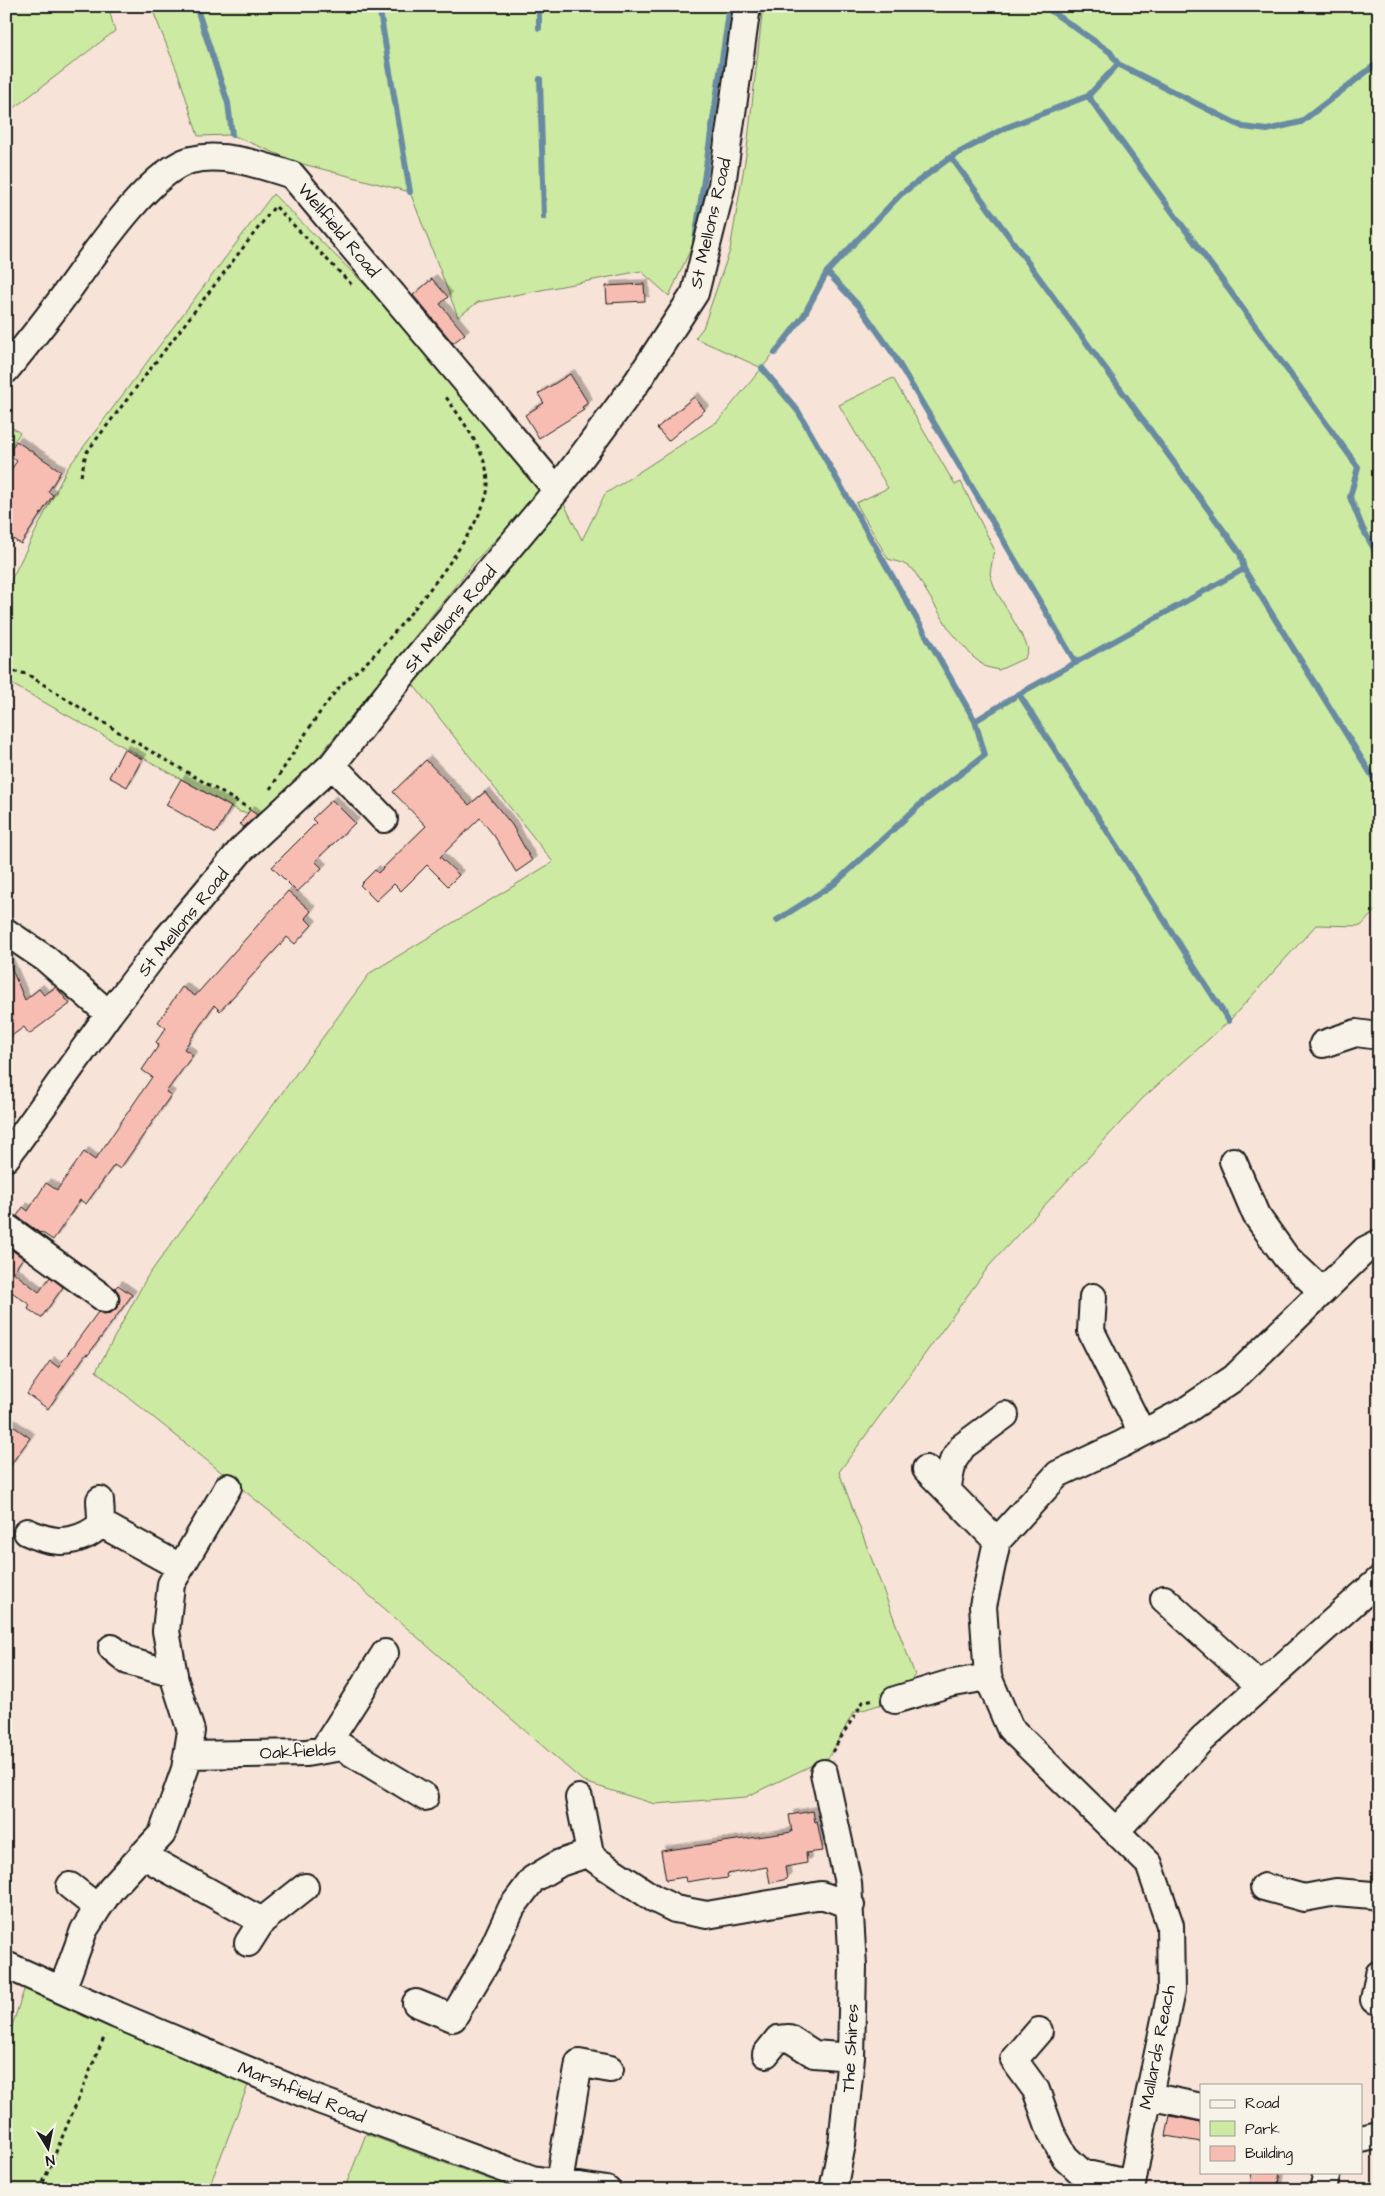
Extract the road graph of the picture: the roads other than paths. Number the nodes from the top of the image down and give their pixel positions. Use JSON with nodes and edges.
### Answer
{"nodes":[{"id":1,"x":747,"y":6,"type":"edge"},
{"id":2,"x":6,"y":370,"type":"edge"},
{"id":3,"x":557,"y":490,"type":"junction"},
{"id":4,"x":332,"y":765,"type":"junction"},
{"id":5,"x":384,"y":819,"type":"dead end"},
{"id":6,"x":6,"y":932,"type":"edge"},
{"id":7,"x":109,"y":1014,"type":"junction"},
{"id":8,"x":1379,"y":1036,"type":"edge"},
{"id":9,"x":1322,"y":1044,"type":"dead end"},
{"id":10,"x":6,"y":1158,"type":"edge"},
{"id":11,"x":1234,"y":1161,"type":"dead end"},
{"id":12,"x":6,"y":1227,"type":"edge"},
{"id":13,"x":1379,"y":1243,"type":"edge"},
{"id":14,"x":1322,"y":1291,"type":"junction"},
{"id":15,"x":1093,"y":1297,"type":"dead end"},
{"id":16,"x":105,"y":1299,"type":"dead end"},
{"id":17,"x":1005,"y":1415,"type":"dead end"},
{"id":18,"x":1142,"y":1433,"type":"junction"},
{"id":19,"x":926,"y":1469,"type":"dead end"},
{"id":20,"x":228,"y":1487,"type":"dead end"},
{"id":21,"x":947,"y":1490,"type":"junction"},
{"id":22,"x":27,"y":1532,"type":"dead end"},
{"id":23,"x":997,"y":1541,"type":"junction"},
{"id":24,"x":180,"y":1567,"type":"junction"},
{"id":25,"x":1379,"y":1580,"type":"edge"},
{"id":26,"x":1164,"y":1599,"type":"dead end"},
{"id":27,"x":112,"y":1648,"type":"dead end"},
{"id":28,"x":385,"y":1653,"type":"dead end"},
{"id":29,"x":174,"y":1674,"type":"junction"},
{"id":30,"x":988,"y":1677,"type":"junction"},
{"id":31,"x":1260,"y":1686,"type":"junction"},
{"id":32,"x":894,"y":1700,"type":"road end"},
{"id":33,"x":323,"y":1750,"type":"junction"},
{"id":34,"x":188,"y":1755,"type":"junction"},
{"id":35,"x":824,"y":1773,"type":"road end"},
{"id":36,"x":425,"y":1797,"type":"dead end"},
{"id":37,"x":579,"y":1798,"type":"dead end"},
{"id":38,"x":1116,"y":1831,"type":"junction"},
{"id":39,"x":590,"y":1853,"type":"junction"},
{"id":40,"x":142,"y":1855,"type":"junction"},
{"id":41,"x":70,"y":1886,"type":"dead end"},
{"id":42,"x":305,"y":1887,"type":"dead end"},
{"id":43,"x":1264,"y":1888,"type":"dead end"},
{"id":44,"x":1379,"y":1898,"type":"edge"},
{"id":45,"x":851,"y":1905,"type":"junction"},
{"id":46,"x":98,"y":1908,"type":"junction"},
{"id":47,"x":262,"y":1921,"type":"junction"},
{"id":48,"x":248,"y":1943,"type":"dead end"},
{"id":49,"x":6,"y":1965,"type":"edge"},
{"id":50,"x":1379,"y":1974,"type":"edge"},
{"id":51,"x":62,"y":1990,"type":"junction"},
{"id":52,"x":1374,"y":2000,"type":"dead end"},
{"id":53,"x":416,"y":2002,"type":"dead end"},
{"id":54,"x":1039,"y":2030,"type":"dead end"},
{"id":55,"x":766,"y":2054,"type":"dead end"},
{"id":56,"x":851,"y":2057,"type":"junction"},
{"id":57,"x":610,"y":2069,"type":"dead end"},
{"id":58,"x":1149,"y":2096,"type":"junction"},
{"id":59,"x":1200,"y":2107,"type":"edge"},
{"id":60,"x":1379,"y":2135,"type":"edge"},
{"id":61,"x":1362,"y":2139,"type":"edge"},
{"id":62,"x":1327,"y":2174,"type":"edge"},
{"id":63,"x":559,"y":2183,"type":"junction"},
{"id":64,"x":1132,"y":2187,"type":"edge"},
{"id":65,"x":607,"y":2190,"type":"edge"},
{"id":66,"x":833,"y":2190,"type":"edge"},
{"id":67,"x":1323,"y":2190,"type":"edge"}],
"edges":[{"from":1,"to":3,"type":"street","name":"St Mellons Road"},
{"from":2,"to":3,"type":"street","name":"Wellfield Road"},
{"from":3,"to":4,"type":"street","name":"St Mellons Road"},
{"from":4,"to":5,"type":"street"},
{"from":4,"to":7,"type":"street","name":"St Mellons Road"},
{"from":6,"to":7,"type":"street"},
{"from":7,"to":10,"type":"street","name":"St Mellons Road"},
{"from":8,"to":9,"type":"street"},
{"from":11,"to":14,"type":"street"},
{"from":12,"to":16,"type":"street"},
{"from":13,"to":14,"type":"street"},
{"from":14,"to":18,"type":"street"},
{"from":15,"to":18,"type":"street"},
{"from":17,"to":21,"type":"street"},
{"from":18,"to":23,"type":"street"},
{"from":19,"to":21,"type":"street"},
{"from":20,"to":24,"type":"street"},
{"from":21,"to":23,"type":"street"},
{"from":22,"to":24,"type":"street"},
{"from":23,"to":30,"type":"street","name":"Mallards Reach"},
{"from":24,"to":29,"type":"street"},
{"from":25,"to":31,"type":"street"},
{"from":26,"to":31,"type":"street"},
{"from":27,"to":29,"type":"street"},
{"from":28,"to":33,"type":"street"},
{"from":29,"to":34,"type":"street"},
{"from":30,"to":32,"type":"street"},
{"from":30,"to":38,"type":"street","name":"Mallards Reach"},
{"from":31,"to":38,"type":"street"},
{"from":33,"to":34,"type":"street","name":"Oakfields"},
{"from":33,"to":36,"type":"street","name":"Oakfields"},
{"from":34,"to":40,"type":"street"},
{"from":35,"to":45,"type":"street","name":"The Shires"},
{"from":37,"to":39,"type":"street"},
{"from":38,"to":58,"type":"street","name":"Mallards Reach"},
{"from":39,"to":45,"type":"street"},
{"from":39,"to":53,"type":"street"},
{"from":40,"to":46,"type":"street"},
{"from":40,"to":47,"type":"street"},
{"from":41,"to":46,"type":"street"},
{"from":42,"to":47,"type":"street"},
{"from":43,"to":44,"type":"street"},
{"from":45,"to":56,"type":"street","name":"The Shires"},
{"from":46,"to":51,"type":"street"},
{"from":47,"to":48,"type":"street"},
{"from":49,"to":51,"type":"street","name":"Marshfield Road"},
{"from":50,"to":52,"type":"street"},
{"from":51,"to":63,"type":"street","name":"Marshfield Road"},
{"from":54,"to":64,"type":"street"},
{"from":55,"to":56,"type":"street"},
{"from":56,"to":66,"type":"street","name":"The Shires"},
{"from":57,"to":63,"type":"street"},
{"from":58,"to":59,"type":"street"},
{"from":58,"to":64,"type":"street","name":"Mallards Reach"},
{"from":60,"to":61,"type":"street"},
{"from":62,"to":67,"type":"street"},
{"from":63,"to":65,"type":"street","name":"Marshfield Road"}]}
